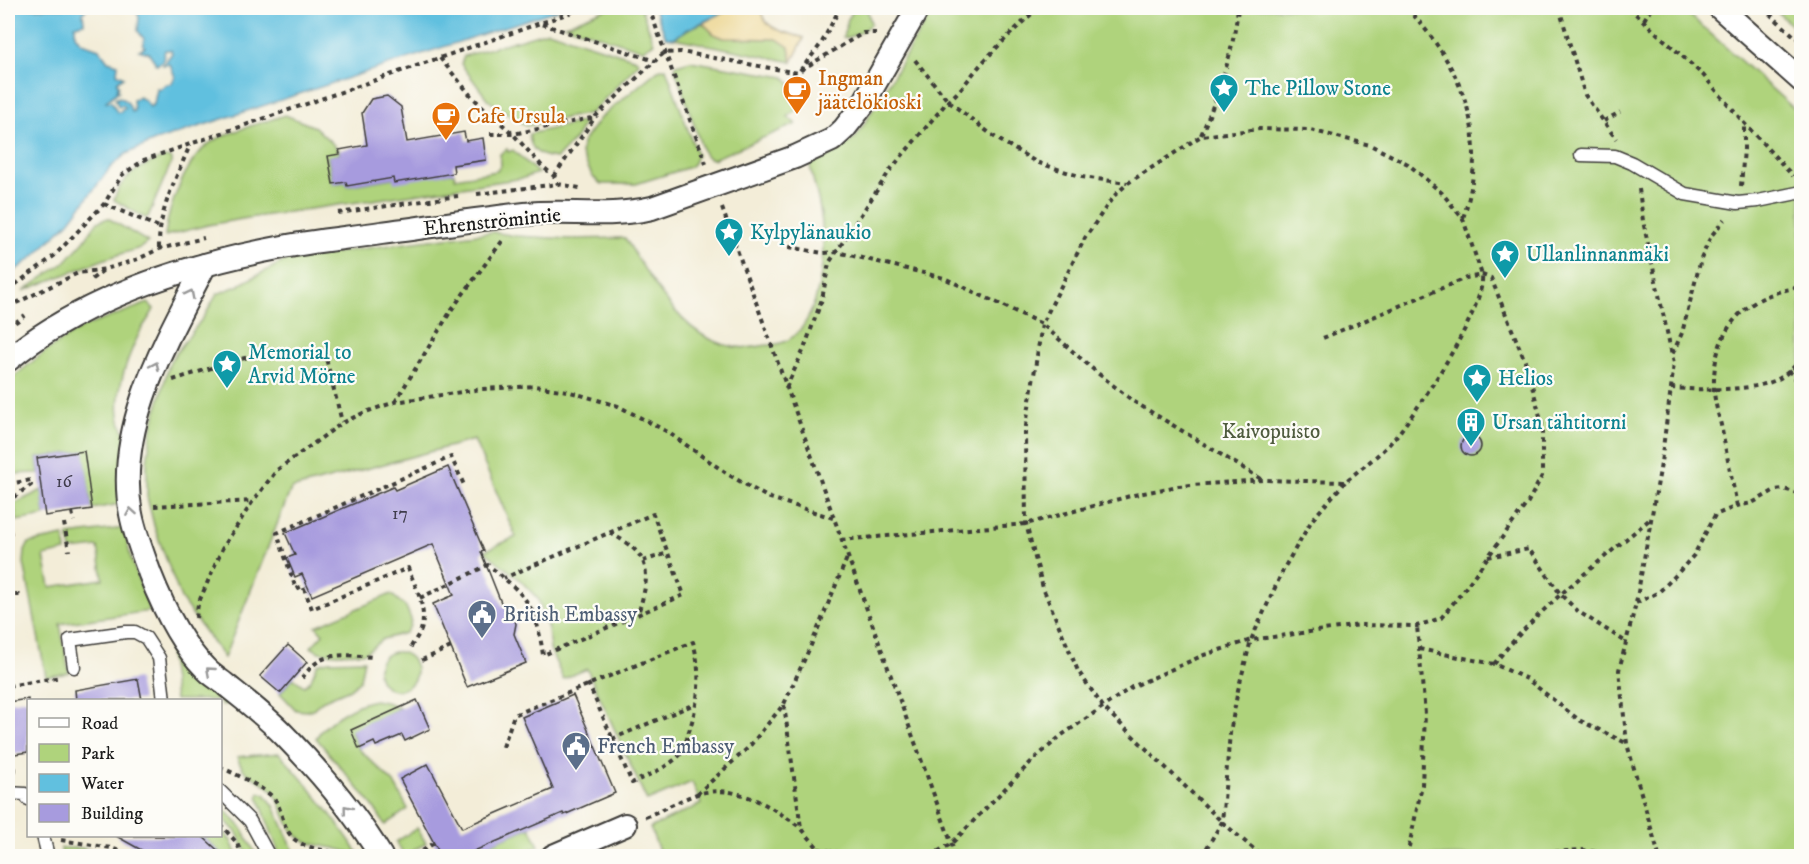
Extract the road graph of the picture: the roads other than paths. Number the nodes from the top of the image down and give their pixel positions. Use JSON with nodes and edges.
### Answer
{"nodes":[{"id":1,"x":918,"y":8,"type":"edge"},
{"id":2,"x":1720,"y":8,"type":"edge"},
{"id":3,"x":1802,"y":81,"type":"edge"},
{"id":4,"x":1581,"y":155,"type":"dead end"},
{"id":5,"x":1802,"y":192,"type":"edge"},
{"id":6,"x":205,"y":265,"type":"junction"},
{"id":7,"x":8,"y":360,"type":"edge"},
{"id":8,"x":74,"y":668,"type":"dead end"},
{"id":9,"x":164,"y":699,"type":"edge"},
{"id":10,"x":8,"y":793,"type":"edge"},
{"id":11,"x":222,"y":793,"type":"edge"},
{"id":12,"x":27,"y":797,"type":"edge"},
{"id":13,"x":625,"y":825,"type":"road end"},
{"id":14,"x":43,"y":837,"type":"edge"},
{"id":15,"x":48,"y":856,"type":"edge"},
{"id":16,"x":269,"y":856,"type":"edge"},
{"id":17,"x":381,"y":856,"type":"edge"},
{"id":18,"x":553,"y":856,"type":"edge"}],
"edges":[{"from":1,"to":6,"type":"street","name":"Ehrenströmintie"},
{"from":2,"to":3,"type":"street"},
{"from":4,"to":5,"type":"lane"},
{"from":6,"to":7,"type":"street","name":"Ehrenströmintie"},
{"from":17,"to":6,"type":"street","one_way":true},
{"from":8,"to":9,"type":"lane"},
{"from":10,"to":12,"type":"lane"},
{"from":11,"to":16,"type":"lane"},
{"from":13,"to":18,"type":"street"},
{"from":14,"to":15,"type":"lane"}]}
